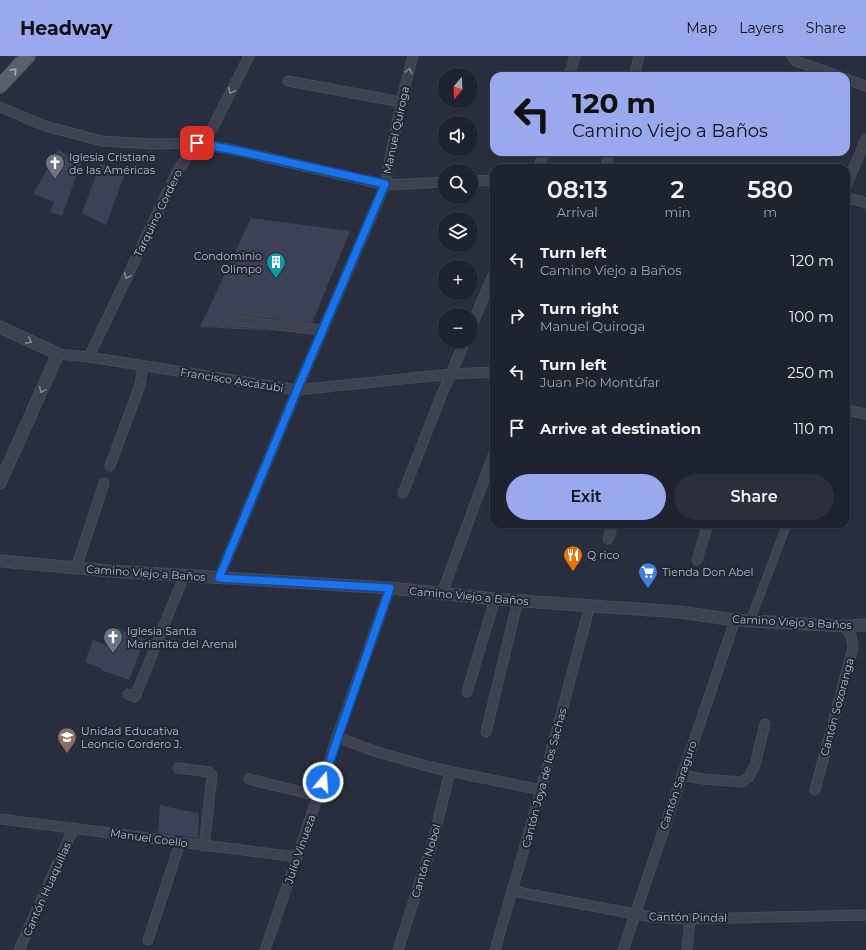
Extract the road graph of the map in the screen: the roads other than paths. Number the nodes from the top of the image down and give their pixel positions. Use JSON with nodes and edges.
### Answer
{"nodes":[{"id":1,"x":28,"y":56,"type":"edge"},
{"id":2,"x":249,"y":56,"type":"edge"},
{"id":3,"x":413,"y":56,"type":"edge"},
{"id":4,"x":575,"y":56,"type":"edge"},
{"id":5,"x":639,"y":56,"type":"edge"},
{"id":6,"x":792,"y":56,"type":"edge"},
{"id":7,"x":570,"y":72,"type":"edge"},
{"id":8,"x":635,"y":72,"type":"edge"},
{"id":9,"x":827,"y":72,"type":"edge"},
{"id":10,"x":850,"y":80,"type":"edge"},
{"id":11,"x":288,"y":81,"type":"dead end"},
{"id":12,"x":0,"y":86,"type":"edge"},
{"id":13,"x":866,"y":86,"type":"edge"},
{"id":14,"x":401,"y":102,"type":"junction"},
{"id":15,"x":0,"y":107,"type":"edge"},
{"id":16,"x":866,"y":139,"type":"edge"},
{"id":17,"x":197,"y":143,"type":"junction"},
{"id":18,"x":850,"y":177,"type":"edge"},
{"id":19,"x":490,"y":180,"type":"edge"},
{"id":20,"x":478,"y":181,"type":"edge"},
{"id":21,"x":438,"y":182,"type":"edge"},
{"id":22,"x":385,"y":184,"type":"junction"},
{"id":23,"x":850,"y":198,"type":"edge"},
{"id":24,"x":866,"y":203,"type":"edge"},
{"id":25,"x":490,"y":283,"type":"edge"},
{"id":26,"x":478,"y":311,"type":"edge"},
{"id":27,"x":230,"y":320,"type":"dead end"},
{"id":28,"x":0,"y":327,"type":"edge"},
{"id":29,"x":323,"y":330,"type":"junction"},
{"id":30,"x":462,"y":348,"type":"edge"},
{"id":31,"x":58,"y":354,"type":"junction"},
{"id":32,"x":89,"y":357,"type":"junction"},
{"id":33,"x":143,"y":366,"type":"junction"},
{"id":34,"x":490,"y":372,"type":"edge"},
{"id":35,"x":451,"y":374,"type":"junction"},
{"id":36,"x":297,"y":390,"type":"junction"},
{"id":37,"x":850,"y":411,"type":"edge"},
{"id":38,"x":866,"y":414,"type":"edge"},
{"id":39,"x":490,"y":463,"type":"edge"},
{"id":40,"x":110,"y":466,"type":"dead end"},
{"id":41,"x":0,"y":483,"type":"edge"},
{"id":42,"x":104,"y":483,"type":"dead end"},
{"id":43,"x":403,"y":493,"type":"dead end"},
{"id":44,"x":612,"y":528,"type":"edge"},
{"id":45,"x":707,"y":528,"type":"edge"},
{"id":46,"x":785,"y":528,"type":"edge"},
{"id":47,"x":608,"y":539,"type":"dead end"},
{"id":48,"x":697,"y":560,"type":"dead end"},
{"id":49,"x":0,"y":561,"type":"edge"},
{"id":50,"x":76,"y":568,"type":"junction"},
{"id":51,"x":184,"y":576,"type":"junction"},
{"id":52,"x":219,"y":578,"type":"junction"},
{"id":53,"x":390,"y":588,"type":"junction"},
{"id":54,"x":442,"y":593,"type":"junction"},
{"id":55,"x":495,"y":598,"type":"junction"},
{"id":56,"x":518,"y":600,"type":"junction"},
{"id":57,"x":590,"y":605,"type":"junction"},
{"id":58,"x":735,"y":620,"type":"junction"},
{"id":59,"x":750,"y":621,"type":"junction"},
{"id":60,"x":866,"y":625,"type":"edge"},
{"id":61,"x":845,"y":626,"type":"junction"},
{"id":62,"x":467,"y":692,"type":"dead end"},
{"id":63,"x":128,"y":694,"type":"dead end"},
{"id":64,"x":765,"y":724,"type":"dead end"},
{"id":65,"x":486,"y":732,"type":"dead end"},
{"id":66,"x":338,"y":737,"type":"junction"},
{"id":67,"x":178,"y":768,"type":"dead end"},
{"id":68,"x":450,"y":772,"type":"junction"},
{"id":69,"x":682,"y":775,"type":"junction"},
{"id":70,"x":249,"y":779,"type":"dead end"},
{"id":71,"x":542,"y":790,"type":"junction"},
{"id":72,"x":815,"y":790,"type":"dead end"},
{"id":73,"x":318,"y":796,"type":"junction"},
{"id":74,"x":0,"y":819,"type":"edge"},
{"id":75,"x":75,"y":828,"type":"junction"},
{"id":76,"x":180,"y":843,"type":"junction"},
{"id":77,"x":204,"y":846,"type":"junction"},
{"id":78,"x":297,"y":857,"type":"junction"},
{"id":79,"x":512,"y":891,"type":"junction"},
{"id":80,"x":634,"y":914,"type":"junction"},
{"id":81,"x":866,"y":915,"type":"edge"},
{"id":82,"x":690,"y":919,"type":"junction"},
{"id":83,"x":148,"y":940,"type":"dead end"},
{"id":84,"x":19,"y":950,"type":"edge"},
{"id":85,"x":265,"y":950,"type":"edge"},
{"id":86,"x":398,"y":950,"type":"edge"},
{"id":87,"x":495,"y":950,"type":"edge"},
{"id":88,"x":623,"y":950,"type":"edge"},
{"id":89,"x":687,"y":950,"type":"edge"}],
"edges":[{"from":12,"to":1,"type":"main road","one_way":true},
{"from":2,"to":17,"type":"street","name":"Tarquino Cordero","one_way":true},
{"from":14,"to":3,"type":"street","name":"Manuel Quiroga","one_way":true},
{"from":4,"to":7,"type":"street"},
{"from":5,"to":8,"type":"street"},
{"from":6,"to":9,"type":"street"},
{"from":10,"to":13,"type":"street"},
{"from":11,"to":14,"type":"street"},
{"from":14,"to":22,"type":"street","name":"Manuel Quiroga"},
{"from":15,"to":17,"type":"street"},
{"from":16,"to":18,"type":"street"},
{"from":17,"to":22,"type":"street"},
{"from":17,"to":32,"type":"street","name":"Tarquino Cordero","one_way":true},
{"from":19,"to":20,"type":"street"},
{"from":21,"to":22,"type":"street"},
{"from":22,"to":29,"type":"street","name":"Manuel Quiroga"},
{"from":23,"to":24,"type":"street"},
{"from":25,"to":26,"type":"street"},
{"from":27,"to":29,"type":"street"},
{"from":28,"to":31,"type":"street","name":"Francisco Ascázubi","one_way":true},
{"from":29,"to":36,"type":"street","name":"Manuel Quiroga"},
{"from":30,"to":35,"type":"street"},
{"from":31,"to":32,"type":"street","name":"Francisco Ascázubi"},
{"from":31,"to":41,"type":"street","one_way":true},
{"from":32,"to":33,"type":"street","name":"Francisco Ascázubi"},
{"from":33,"to":36,"type":"street","name":"Francisco Ascázubi"},
{"from":33,"to":40,"type":"street"},
{"from":34,"to":35,"type":"street","name":"Francisco Ascázubi"},
{"from":35,"to":36,"type":"street","name":"Francisco Ascázubi"},
{"from":35,"to":43,"type":"street"},
{"from":36,"to":52,"type":"street","name":"Manuel Quiroga"},
{"from":37,"to":38,"type":"street"},
{"from":39,"to":54,"type":"street"},
{"from":42,"to":50,"type":"street"},
{"from":44,"to":47,"type":"street"},
{"from":45,"to":48,"type":"street"},
{"from":46,"to":59,"type":"street"},
{"from":49,"to":50,"type":"street","name":"Camino Viejo a Baños"},
{"from":50,"to":51,"type":"street","name":"Camino Viejo a Baños"},
{"from":51,"to":52,"type":"street","name":"Camino Viejo a Baños"},
{"from":51,"to":63,"type":"street"},
{"from":52,"to":53,"type":"street","name":"Camino Viejo a Baños"},
{"from":53,"to":54,"type":"street","name":"Camino Viejo a Baños"},
{"from":53,"to":66,"type":"street","name":"Julio Vinueza"},
{"from":54,"to":55,"type":"street","name":"Camino Viejo a Baños"},
{"from":55,"to":56,"type":"street","name":"Camino Viejo a Baños"},
{"from":55,"to":62,"type":"street"},
{"from":56,"to":57,"type":"street","name":"Camino Viejo a Baños"},
{"from":56,"to":65,"type":"street"},
{"from":57,"to":58,"type":"street","name":"Camino Viejo a Baños"},
{"from":57,"to":71,"type":"street","name":"Cantón Joya de los Sachas"},
{"from":58,"to":59,"type":"street","name":"Camino Viejo a Baños"},
{"from":58,"to":69,"type":"street","name":"Cantón Saraguro"},
{"from":59,"to":61,"type":"street","name":"Camino Viejo a Baños"},
{"from":60,"to":61,"type":"street","name":"Camino Viejo a Baños"},
{"from":61,"to":72,"type":"street","name":"Cantón Sozoranga"},
{"from":64,"to":69,"type":"street"},
{"from":66,"to":68,"type":"street"},
{"from":66,"to":73,"type":"street","name":"Julio Vinueza"},
{"from":67,"to":77,"type":"street"},
{"from":68,"to":71,"type":"street"},
{"from":68,"to":86,"type":"street","name":"Cantón Nobol"},
{"from":69,"to":80,"type":"street","name":"Cantón Saraguro"},
{"from":70,"to":73,"type":"street"},
{"from":71,"to":79,"type":"street","name":"Cantón Joya de los Sachas"},
{"from":73,"to":78,"type":"street","name":"Julio Vinueza"},
{"from":74,"to":75,"type":"street","name":"Manuel Coello"},
{"from":75,"to":76,"type":"street","name":"Manuel Coello"},
{"from":75,"to":84,"type":"street","name":"Cantón Huaquillas"},
{"from":76,"to":77,"type":"street","name":"Manuel Coello"},
{"from":76,"to":83,"type":"street"},
{"from":77,"to":78,"type":"street","name":"Manuel Coello"},
{"from":78,"to":85,"type":"street","name":"Julio Vinueza"},
{"from":79,"to":80,"type":"street","name":"Cantón Pindal"},
{"from":79,"to":87,"type":"street","name":"Cantón Joya de los Sachas"},
{"from":80,"to":82,"type":"street","name":"Cantón Pindal"},
{"from":80,"to":88,"type":"street","name":"Cantón Saraguro"},
{"from":81,"to":82,"type":"street","name":"Cantón Pindal"},
{"from":82,"to":89,"type":"street"}]}
